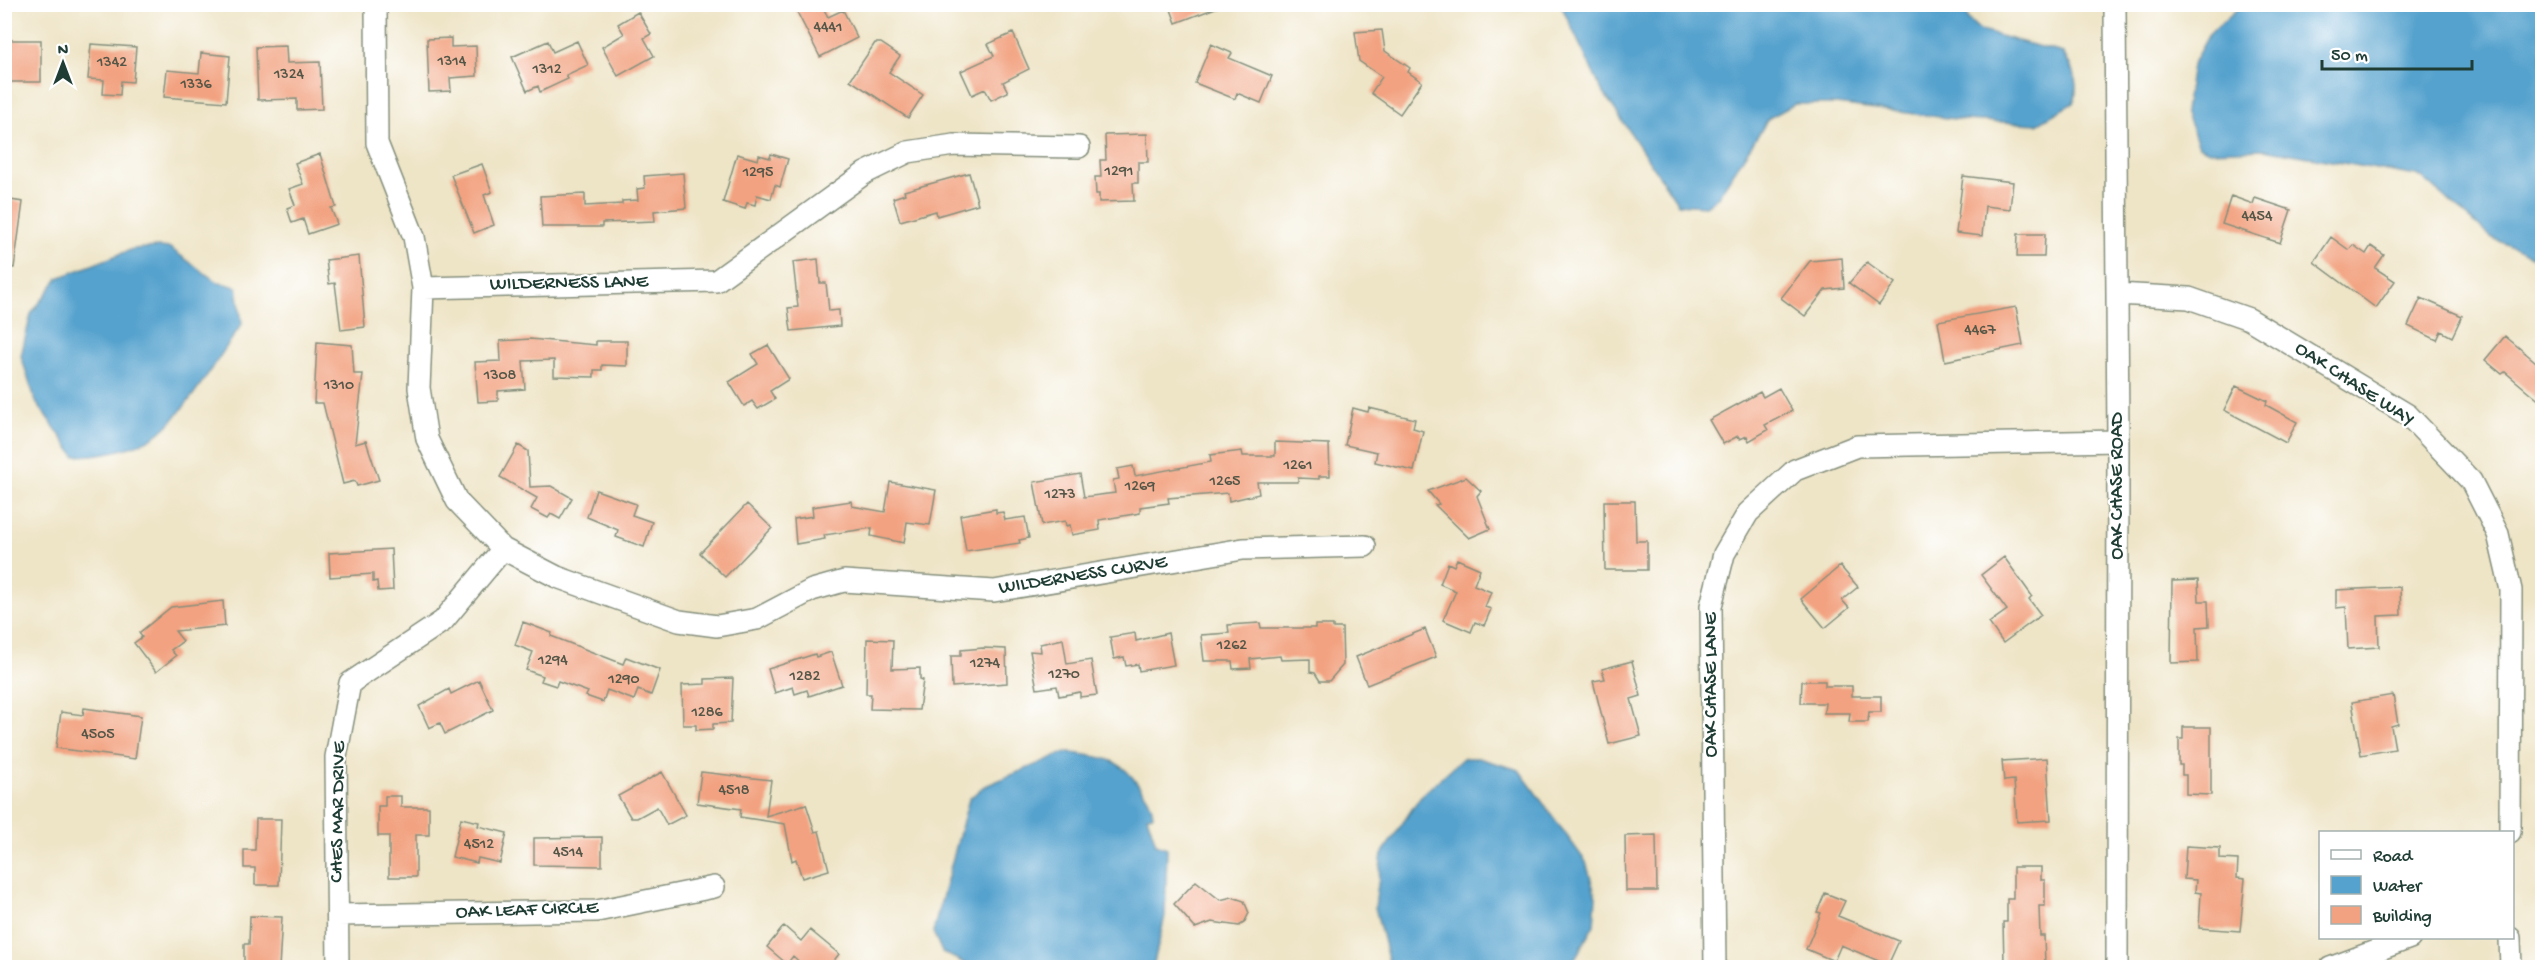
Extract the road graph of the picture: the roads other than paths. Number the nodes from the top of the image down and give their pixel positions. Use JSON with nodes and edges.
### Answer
{"nodes":[{"id":1,"x":376,"y":4,"type":"edge"},
{"id":2,"x":2115,"y":4,"type":"edge"},
{"id":3,"x":1079,"y":147,"type":"dead end"},
{"id":4,"x":423,"y":288,"type":"junction"},
{"id":5,"x":2117,"y":294,"type":"junction"},
{"id":6,"x":2118,"y":441,"type":"junction"},
{"id":7,"x":1365,"y":546,"type":"dead end"},
{"id":8,"x":503,"y":549,"type":"junction"},
{"id":9,"x":2510,"y":831,"type":"edge"},
{"id":10,"x":714,"y":887,"type":"dead end"},
{"id":11,"x":338,"y":915,"type":"junction"},
{"id":12,"x":2407,"y":939,"type":"edge"},
{"id":13,"x":2510,"y":939,"type":"edge"},
{"id":14,"x":338,"y":968,"type":"edge"},
{"id":15,"x":1715,"y":968,"type":"edge"},
{"id":16,"x":2117,"y":968,"type":"edge"},
{"id":17,"x":2330,"y":968,"type":"edge"},
{"id":18,"x":2511,"y":968,"type":"edge"}],
"edges":[{"from":1,"to":4,"type":"street","name":"WILDERNESS CURVE"},
{"from":2,"to":5,"type":"street","name":"OAK CHASE ROAD"},
{"from":3,"to":4,"type":"street","name":"WILDERNESS LANE"},
{"from":4,"to":8,"type":"street","name":"WILDERNESS CURVE"},
{"from":5,"to":6,"type":"street","name":"OAK CHASE ROAD"},
{"from":5,"to":9,"type":"street","name":"OAK CHASE WAY"},
{"from":6,"to":15,"type":"street","name":"OAK CHASE LANE"},
{"from":6,"to":16,"type":"street","name":"OAK CHASE ROAD"},
{"from":7,"to":8,"type":"street","name":"WILDERNESS CURVE"},
{"from":8,"to":11,"type":"street","name":"CHES MAR DRIVE"},
{"from":10,"to":11,"type":"street","name":"OAK LEAF CIRCLE"},
{"from":11,"to":14,"type":"street","name":"CHES MAR DRIVE"},
{"from":12,"to":17,"type":"street"},
{"from":13,"to":18,"type":"street"}]}
